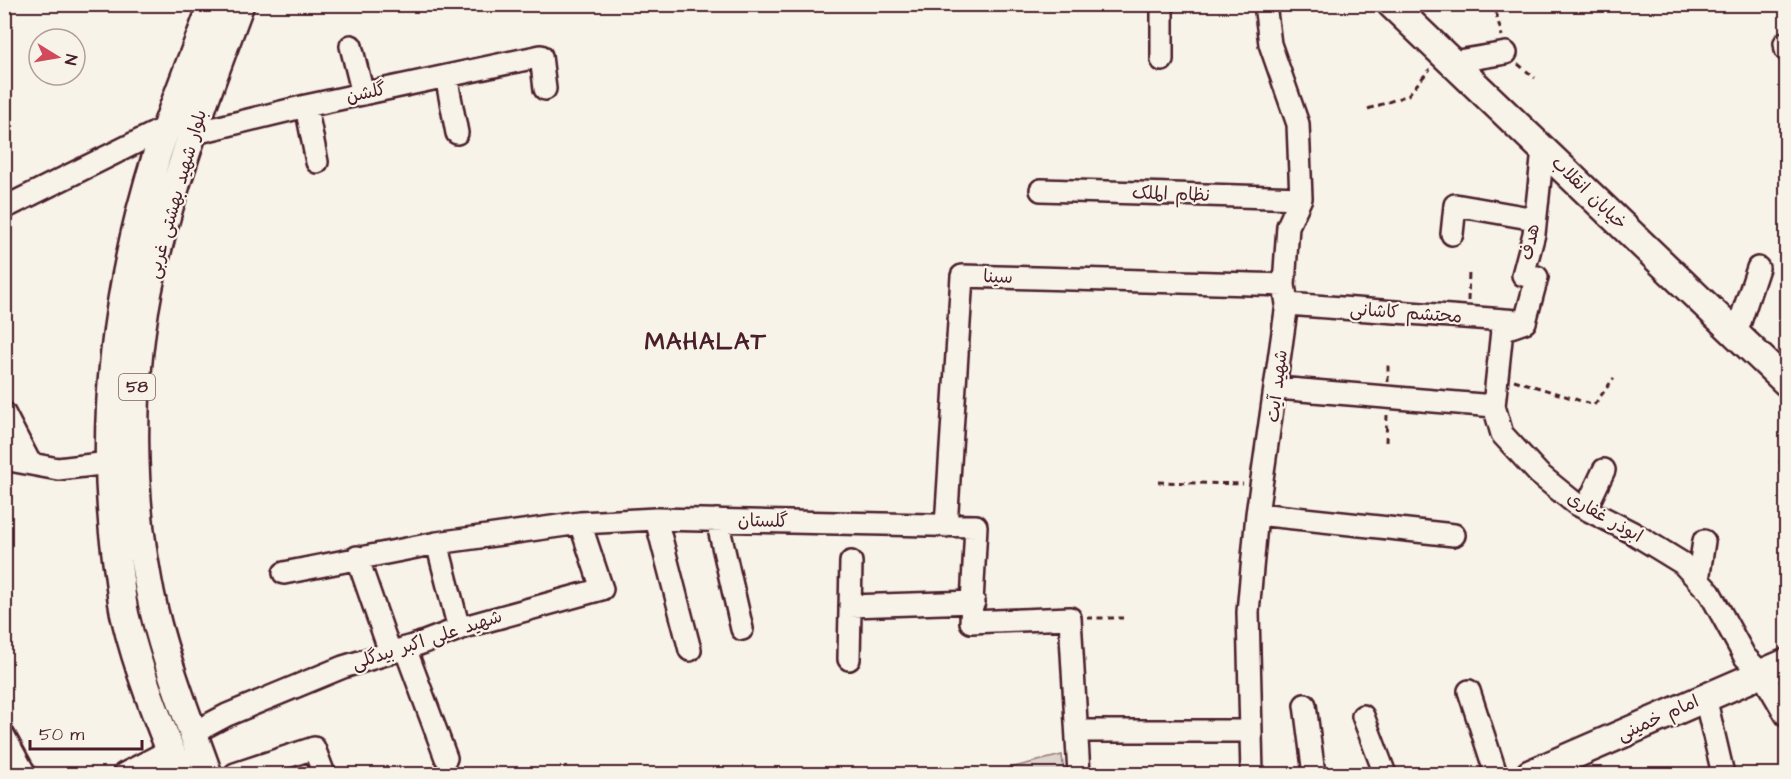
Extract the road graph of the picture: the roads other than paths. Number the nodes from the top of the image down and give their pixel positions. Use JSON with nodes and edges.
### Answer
{"nodes":[{"id":1,"x":213,"y":4,"type":"edge"},
{"id":2,"x":240,"y":4,"type":"edge"},
{"id":3,"x":1162,"y":4,"type":"edge"},
{"id":4,"x":1265,"y":4,"type":"edge"},
{"id":5,"x":1391,"y":4,"type":"edge"},
{"id":6,"x":351,"y":46,"type":"dead end"},
{"id":7,"x":1506,"y":53,"type":"dead end"},
{"id":8,"x":1448,"y":58,"type":"junction"},
{"id":9,"x":1162,"y":60,"type":"dead end"},
{"id":10,"x":446,"y":76,"type":"junction"},
{"id":11,"x":545,"y":89,"type":"dead end"},
{"id":12,"x":363,"y":93,"type":"junction"},
{"id":13,"x":306,"y":106,"type":"junction"},
{"id":14,"x":179,"y":130,"type":"junction"},
{"id":15,"x":457,"y":132,"type":"dead end"},
{"id":16,"x":1543,"y":150,"type":"junction"},
{"id":17,"x":317,"y":162,"type":"dead end"},
{"id":18,"x":1041,"y":190,"type":"dead end"},
{"id":19,"x":1300,"y":198,"type":"junction"},
{"id":20,"x":5,"y":207,"type":"edge"},
{"id":21,"x":1535,"y":219,"type":"junction"},
{"id":22,"x":1452,"y":234,"type":"dead end"},
{"id":23,"x":1758,"y":268,"type":"dead end"},
{"id":24,"x":1286,"y":295,"type":"junction"},
{"id":25,"x":1525,"y":322,"type":"junction"},
{"id":26,"x":1736,"y":334,"type":"junction"},
{"id":27,"x":1786,"y":382,"type":"edge"},
{"id":28,"x":1277,"y":388,"type":"junction"},
{"id":29,"x":1494,"y":406,"type":"junction"},
{"id":30,"x":4,"y":413,"type":"edge"},
{"id":31,"x":4,"y":459,"type":"edge"},
{"id":32,"x":30,"y":463,"type":"junction"},
{"id":33,"x":109,"y":463,"type":"junction"},
{"id":34,"x":1604,"y":470,"type":"dead end"},
{"id":35,"x":1586,"y":508,"type":"junction"},
{"id":36,"x":1257,"y":514,"type":"junction"},
{"id":37,"x":656,"y":519,"type":"junction"},
{"id":38,"x":717,"y":520,"type":"junction"},
{"id":39,"x":580,"y":523,"type":"junction"},
{"id":40,"x":946,"y":526,"type":"junction"},
{"id":41,"x":1454,"y":535,"type":"dead end"},
{"id":42,"x":1704,"y":541,"type":"dead end"},
{"id":43,"x":437,"y":543,"type":"junction"},
{"id":44,"x":357,"y":557,"type":"junction"},
{"id":45,"x":851,"y":562,"type":"dead end"},
{"id":46,"x":284,"y":573,"type":"dead end"},
{"id":47,"x":1698,"y":580,"type":"junction"},
{"id":48,"x":974,"y":602,"type":"junction"},
{"id":49,"x":850,"y":606,"type":"junction"},
{"id":50,"x":459,"y":629,"type":"junction"},
{"id":51,"x":742,"y":629,"type":"dead end"},
{"id":52,"x":397,"y":650,"type":"junction"},
{"id":53,"x":690,"y":650,"type":"dead end"},
{"id":54,"x":849,"y":659,"type":"dead end"},
{"id":55,"x":1786,"y":663,"type":"edge"},
{"id":56,"x":1762,"y":674,"type":"junction"},
{"id":57,"x":1469,"y":691,"type":"dead end"},
{"id":58,"x":1706,"y":697,"type":"junction"},
{"id":59,"x":1305,"y":705,"type":"dead end"},
{"id":60,"x":1786,"y":715,"type":"edge"},
{"id":61,"x":1363,"y":716,"type":"dead end"},
{"id":62,"x":1077,"y":731,"type":"junction"},
{"id":63,"x":1250,"y":731,"type":"junction"},
{"id":64,"x":193,"y":733,"type":"junction"},
{"id":65,"x":4,"y":736,"type":"edge"},
{"id":66,"x":447,"y":758,"type":"dead end"},
{"id":67,"x":175,"y":762,"type":"edge"},
{"id":68,"x":1568,"y":767,"type":"edge"},
{"id":69,"x":25,"y":774,"type":"edge"},
{"id":70,"x":124,"y":774,"type":"edge"},
{"id":71,"x":208,"y":774,"type":"edge"},
{"id":72,"x":235,"y":774,"type":"edge"},
{"id":73,"x":324,"y":774,"type":"edge"},
{"id":74,"x":1079,"y":774,"type":"edge"},
{"id":75,"x":1252,"y":774,"type":"edge"},
{"id":76,"x":1314,"y":774,"type":"edge"},
{"id":77,"x":1384,"y":774,"type":"edge"},
{"id":78,"x":1496,"y":774,"type":"edge"},
{"id":79,"x":1530,"y":774,"type":"edge"},
{"id":80,"x":1723,"y":774,"type":"edge"}],
"edges":[{"from":1,"to":14,"type":"main road","name":"بلوار شهید بهشتی غربی","number":"58"},
{"from":2,"to":14,"type":"main road","name":"بلوار شهید بهشتی غربی","number":"58"},
{"from":3,"to":9,"type":"street"},
{"from":4,"to":19,"type":"street","name":"شهید آیت"},
{"from":5,"to":8,"type":"main road","name":"خیابان انقلاب"},
{"from":6,"to":12,"type":"street"},
{"from":7,"to":8,"type":"street"},
{"from":8,"to":16,"type":"main road","name":"خیابان انقلاب"},
{"from":10,"to":11,"type":"street","name":"گلشن"},
{"from":10,"to":12,"type":"street","name":"گلشن"},
{"from":10,"to":15,"type":"street"},
{"from":12,"to":13,"type":"street","name":"گلشن"},
{"from":13,"to":14,"type":"street","name":"گلشن"},
{"from":13,"to":17,"type":"street"},
{"from":14,"to":20,"type":"street","name":"گلشن"},
{"from":14,"to":33,"type":"main road","name":"بلوار شهید بهشتی غربی","number":"58"},
{"from":14,"to":64,"type":"main road","name":"بلوار شهید بهشتی غربی","number":"58"},
{"from":16,"to":21,"type":"street","name":"هدف"},
{"from":16,"to":26,"type":"main road","name":"خیابان انقلاب"},
{"from":18,"to":19,"type":"street","name":"نظام الملک"},
{"from":19,"to":24,"type":"street","name":"شهید آیت"},
{"from":21,"to":22,"type":"street"},
{"from":21,"to":25,"type":"street","name":"هدف"},
{"from":23,"to":26,"type":"street"},
{"from":24,"to":25,"type":"street","name":"محتشم کاشانی"},
{"from":24,"to":28,"type":"street","name":"شهید آیت"},
{"from":24,"to":40,"type":"street","name":"سینا"},
{"from":25,"to":29,"type":"street","name":"ابوذر غفاری"},
{"from":26,"to":27,"type":"main road","name":"خیابان انقلاب"},
{"from":28,"to":29,"type":"street"},
{"from":28,"to":36,"type":"street","name":"شهید آیت"},
{"from":29,"to":35,"type":"street","name":"ابوذر غفاری"},
{"from":30,"to":32,"type":"street"},
{"from":31,"to":32,"type":"street"},
{"from":32,"to":33,"type":"street"},
{"from":33,"to":67,"type":"main road","name":"بلوار شهید بهشتی غربی","number":"58"},
{"from":34,"to":35,"type":"street"},
{"from":35,"to":47,"type":"street","name":"ابوذر غفاری"},
{"from":36,"to":41,"type":"street"},
{"from":36,"to":63,"type":"street","name":"شهید آیت"},
{"from":37,"to":38,"type":"street","name":"گلستان"},
{"from":37,"to":39,"type":"street","name":"گلستان"},
{"from":37,"to":53,"type":"street"},
{"from":38,"to":40,"type":"street","name":"گلستان"},
{"from":38,"to":51,"type":"street"},
{"from":39,"to":43,"type":"street","name":"گلستان"},
{"from":39,"to":50,"type":"street","name":"شهید علی اکبر بیدگلی"},
{"from":40,"to":48,"type":"street","name":"گلستان"},
{"from":42,"to":47,"type":"street"},
{"from":43,"to":44,"type":"street","name":"گلستان"},
{"from":43,"to":50,"type":"street"},
{"from":44,"to":46,"type":"street","name":"گلستان"},
{"from":44,"to":52,"type":"street"},
{"from":45,"to":49,"type":"street"},
{"from":47,"to":56,"type":"street","name":"ابوذر غفاری"},
{"from":48,"to":49,"type":"street"},
{"from":48,"to":62,"type":"street","name":"گلستان"},
{"from":49,"to":54,"type":"street"},
{"from":50,"to":52,"type":"street","name":"شهید علی اکبر بیدگلی"},
{"from":52,"to":64,"type":"street","name":"شهید علی اکبر بیدگلی"},
{"from":52,"to":66,"type":"street"},
{"from":55,"to":56,"type":"main road","name":"امام خمینی"},
{"from":56,"to":58,"type":"main road","name":"امام خمینی"},
{"from":56,"to":60,"type":"street","name":"ابوذر غفاری"},
{"from":57,"to":78,"type":"street"},
{"from":58,"to":68,"type":"main road","name":"امام خمینی"},
{"from":58,"to":80,"type":"street"},
{"from":59,"to":76,"type":"street"},
{"from":61,"to":77,"type":"street"},
{"from":62,"to":63,"type":"street"},
{"from":62,"to":74,"type":"street"},
{"from":63,"to":75,"type":"street","name":"شهید آیت"},
{"from":64,"to":71,"type":"main road","name":"بلوار شهید بهشتی غربی","number":"58"},
{"from":65,"to":69,"type":"street"},
{"from":67,"to":70,"type":"street"},
{"from":68,"to":79,"type":"main road","name":"امام خمینی"},
{"from":72,"to":73,"type":"street"}]}
